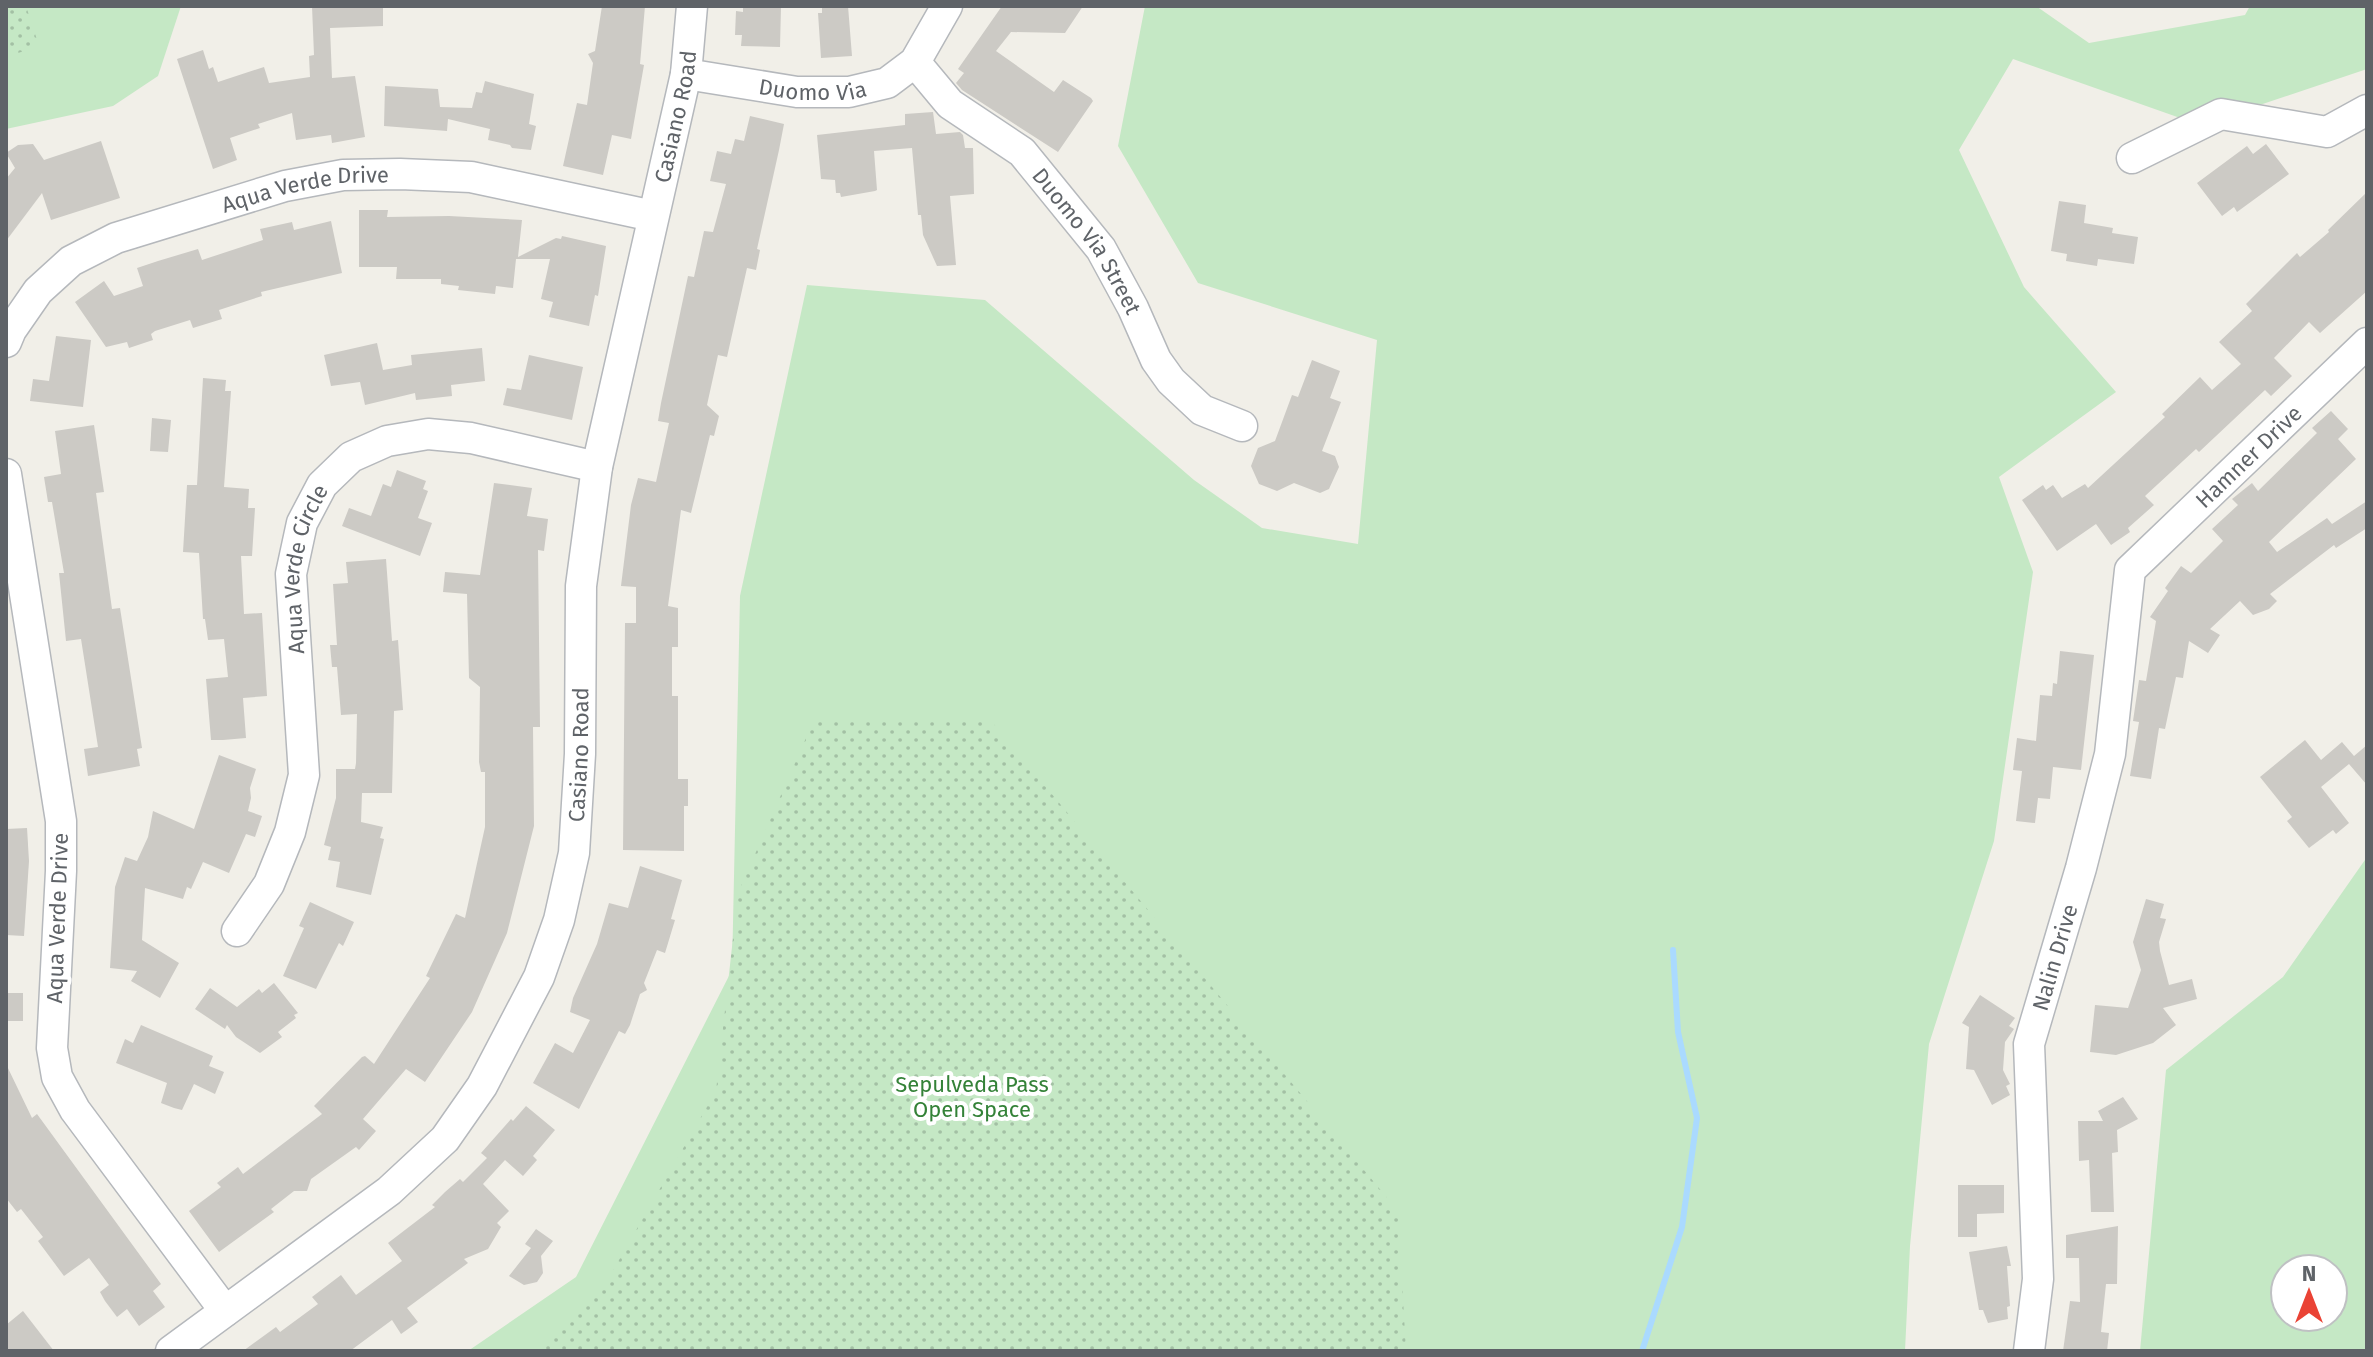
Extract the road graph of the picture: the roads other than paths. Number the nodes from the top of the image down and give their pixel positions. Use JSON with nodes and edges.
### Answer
{"nodes":[{"id":1,"x":692,"y":6,"type":"edge"},
{"id":2,"x":947,"y":6,"type":"edge"},
{"id":3,"x":915,"y":62,"type":"junction"},
{"id":4,"x":686,"y":74,"type":"junction"},
{"id":5,"x":2367,"y":110,"type":"edge"},
{"id":6,"x":2132,"y":158,"type":"dead end"},
{"id":7,"x":653,"y":216,"type":"junction"},
{"id":8,"x":6,"y":342,"type":"edge"},
{"id":9,"x":2367,"y":343,"type":"edge"},
{"id":10,"x":1242,"y":426,"type":"dead end"},
{"id":11,"x":597,"y":467,"type":"junction"},
{"id":12,"x":6,"y":474,"type":"edge"},
{"id":13,"x":2130,"y":570,"type":"joint"},
{"id":14,"x":237,"y":931,"type":"dead end"},
{"id":15,"x":225,"y":1311,"type":"junction"},
{"id":16,"x":171,"y":1351,"type":"edge"},
{"id":17,"x":2029,"y":1351,"type":"edge"}],
"edges":[{"from":1,"to":4,"type":"street","name":"Casiano Road"},
{"from":2,"to":3,"type":"street","name":"Duomo Via"},
{"from":3,"to":4,"type":"street","name":"Duomo Via"},
{"from":3,"to":10,"type":"street","name":"Duomo Via Street"},
{"from":4,"to":7,"type":"street","name":"Casiano Road"},
{"from":5,"to":6,"type":"street"},
{"from":7,"to":8,"type":"street","name":"Aqua Verde Drive"},
{"from":7,"to":11,"type":"street","name":"Casiano Road"},
{"from":9,"to":13,"type":"street","name":"Hamner Drive"},
{"from":11,"to":14,"type":"street","name":"Aqua Verde Circle"},
{"from":11,"to":15,"type":"street","name":"Casiano Road"},
{"from":12,"to":15,"type":"street","name":"Aqua Verde Drive"},
{"from":13,"to":17,"type":"street","name":"Nalin Drive"},
{"from":15,"to":16,"type":"street","name":"Casiano Road"}]}
